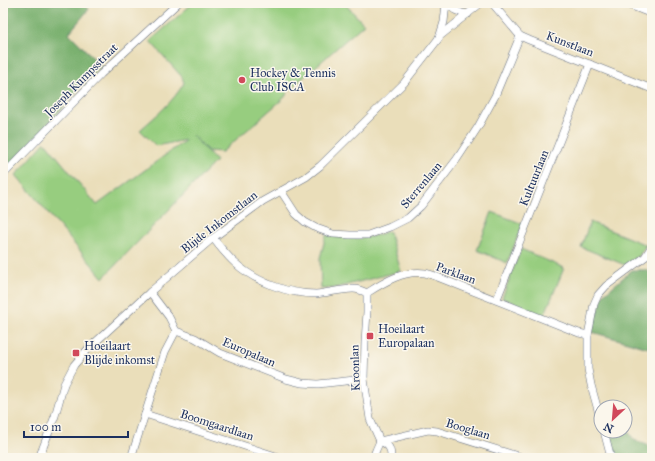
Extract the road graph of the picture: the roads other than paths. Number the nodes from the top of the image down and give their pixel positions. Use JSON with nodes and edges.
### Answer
{"nodes":[{"id":1,"x":178,"y":3,"type":"edge"},
{"id":2,"x":446,"y":3,"type":"edge"},
{"id":3,"x":481,"y":3,"type":"edge"},
{"id":4,"x":492,"y":3,"type":"edge"},
{"id":5,"x":624,"y":3,"type":"edge"},
{"id":6,"x":468,"y":14,"type":"junction"},
{"id":7,"x":652,"y":14,"type":"edge"},
{"id":8,"x":520,"y":36,"type":"junction"},
{"id":9,"x":439,"y":38,"type":"junction"},
{"id":10,"x":590,"y":64,"type":"junction"},
{"id":11,"x":652,"y":89,"type":"edge"},
{"id":12,"x":3,"y":175,"type":"edge"},
{"id":13,"x":281,"y":192,"type":"junction"},
{"id":14,"x":213,"y":238,"type":"junction"},
{"id":15,"x":652,"y":246,"type":"edge"},
{"id":16,"x":648,"y":257,"type":"edge"},
{"id":17,"x":150,"y":292,"type":"junction"},
{"id":18,"x":367,"y":293,"type":"junction"},
{"id":19,"x":497,"y":300,"type":"junction"},
{"id":20,"x":176,"y":331,"type":"junction"},
{"id":21,"x":588,"y":335,"type":"junction"},
{"id":22,"x":364,"y":379,"type":"junction"},
{"id":23,"x":595,"y":399,"type":"edge"},
{"id":24,"x":145,"y":414,"type":"junction"},
{"id":25,"x":606,"y":439,"type":"edge"},
{"id":26,"x":380,"y":441,"type":"junction"},
{"id":27,"x":39,"y":458,"type":"edge"},
{"id":28,"x":131,"y":458,"type":"edge"},
{"id":29,"x":282,"y":458,"type":"edge"},
{"id":30,"x":373,"y":458,"type":"edge"},
{"id":31,"x":391,"y":458,"type":"edge"},
{"id":32,"x":524,"y":458,"type":"edge"},
{"id":33,"x":611,"y":458,"type":"edge"}],
"edges":[{"from":1,"to":12,"type":"street","name":"Joseph Kumpsstraat"},
{"from":2,"to":6,"type":"street"},
{"from":2,"to":9,"type":"street","name":"Blijde Inkomstlaan"},
{"from":3,"to":6,"type":"street"},
{"from":4,"to":8,"type":"street","name":"Kunstlaan"},
{"from":5,"to":7,"type":"street"},
{"from":6,"to":9,"type":"street"},
{"from":8,"to":10,"type":"street","name":"Kunstlaan"},
{"from":8,"to":13,"type":"street","name":"Sterrenlaan"},
{"from":9,"to":13,"type":"street","name":"Blijde Inkomstlaan"},
{"from":10,"to":11,"type":"street","name":"Kunstlaan"},
{"from":10,"to":19,"type":"street","name":"Kultuurlaan"},
{"from":13,"to":14,"type":"street","name":"Blijde Inkomstlaan"},
{"from":14,"to":17,"type":"street","name":"Blijde Inkomstlaan"},
{"from":14,"to":18,"type":"street"},
{"from":15,"to":16,"type":"street"},
{"from":16,"to":21,"type":"street"},
{"from":17,"to":20,"type":"street"},
{"from":17,"to":27,"type":"street","name":"Blijde Inkomstlaan"},
{"from":18,"to":19,"type":"street","name":"Parklaan"},
{"from":18,"to":22,"type":"street","name":"Kroonlan"},
{"from":19,"to":21,"type":"street","name":"Parklaan"},
{"from":20,"to":22,"type":"street","name":"Europalaan"},
{"from":20,"to":24,"type":"street"},
{"from":21,"to":23,"type":"street"},
{"from":22,"to":26,"type":"street","name":"Kroonlan"},
{"from":24,"to":28,"type":"street"},
{"from":24,"to":29,"type":"street","name":"Boomgaardlaan"},
{"from":25,"to":33,"type":"street"},
{"from":26,"to":30,"type":"street"},
{"from":26,"to":31,"type":"street","name":"Kroonlan"},
{"from":26,"to":32,"type":"street","name":"Booglaan"}]}
